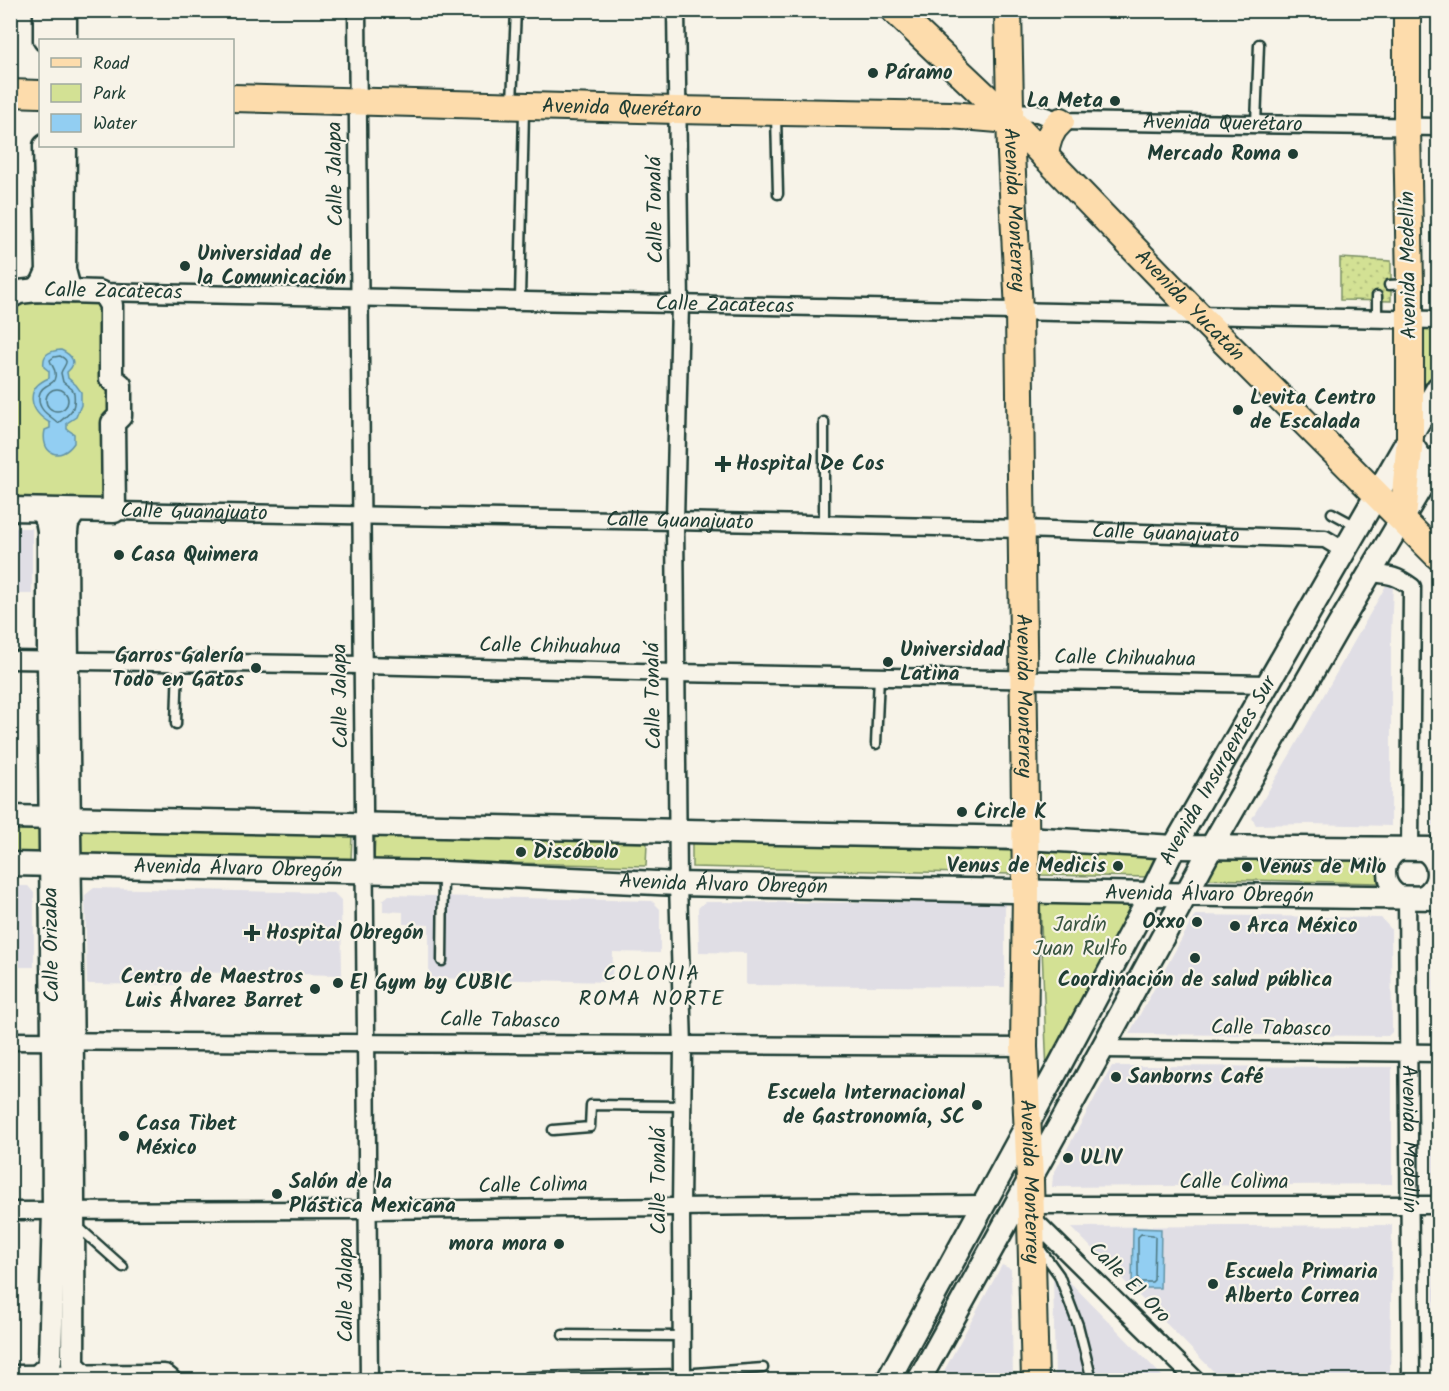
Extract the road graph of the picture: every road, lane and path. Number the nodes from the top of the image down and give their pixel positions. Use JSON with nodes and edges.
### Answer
{"nodes":[{"id":1,"x":45,"y":10,"type":"edge"},
{"id":2,"x":65,"y":10,"type":"edge"},
{"id":3,"x":357,"y":10,"type":"edge"},
{"id":4,"x":516,"y":10,"type":"edge"},
{"id":5,"x":675,"y":10,"type":"edge"},
{"id":6,"x":894,"y":10,"type":"edge"},
{"id":7,"x":1008,"y":10,"type":"edge"},
{"id":8,"x":1407,"y":10,"type":"edge"},
{"id":9,"x":45,"y":39,"type":"edge"},
{"id":10,"x":65,"y":39,"type":"edge"},
{"id":11,"x":1259,"y":44,"type":"dead end"},
{"id":12,"x":1009,"y":62,"type":"junction"},
{"id":13,"x":971,"y":84,"type":"junction"},
{"id":14,"x":10,"y":93,"type":"edge"},
{"id":15,"x":39,"y":94,"type":"edge"},
{"id":16,"x":234,"y":98,"type":"edge"},
{"id":17,"x":358,"y":102,"type":"junction"},
{"id":18,"x":518,"y":106,"type":"junction"},
{"id":19,"x":676,"y":110,"type":"junction"},
{"id":20,"x":776,"y":112,"type":"junction"},
{"id":21,"x":1010,"y":116,"type":"junction"},
{"id":22,"x":1061,"y":121,"type":"junction"},
{"id":23,"x":1256,"y":124,"type":"junction"},
{"id":24,"x":1407,"y":126,"type":"junction"},
{"id":25,"x":1438,"y":127,"type":"edge"},
{"id":26,"x":45,"y":147,"type":"edge"},
{"id":27,"x":65,"y":147,"type":"edge"},
{"id":28,"x":1045,"y":157,"type":"junction"},
{"id":29,"x":778,"y":194,"type":"dead end"},
{"id":30,"x":73,"y":291,"type":"junction"},
{"id":31,"x":99,"y":292,"type":"junction"},
{"id":32,"x":19,"y":293,"type":"edge"},
{"id":33,"x":360,"y":296,"type":"junction"},
{"id":34,"x":1377,"y":296,"type":"dead end"},
{"id":35,"x":520,"y":300,"type":"junction"},
{"id":36,"x":680,"y":304,"type":"junction"},
{"id":37,"x":1018,"y":311,"type":"junction"},
{"id":38,"x":1198,"y":315,"type":"junction"},
{"id":39,"x":1377,"y":318,"type":"junction"},
{"id":40,"x":1409,"y":319,"type":"junction"},
{"id":41,"x":1438,"y":320,"type":"edge"},
{"id":42,"x":1438,"y":388,"type":"edge"},
{"id":43,"x":824,"y":422,"type":"dead end"},
{"id":44,"x":1410,"y":437,"type":"junction"},
{"id":45,"x":1436,"y":469,"type":"edge"},
{"id":46,"x":1377,"y":495,"type":"junction"},
{"id":47,"x":10,"y":509,"type":"edge"},
{"id":48,"x":40,"y":510,"type":"junction"},
{"id":49,"x":75,"y":511,"type":"junction"},
{"id":50,"x":114,"y":511,"type":"junction"},
{"id":51,"x":1332,"y":513,"type":"dead end"},
{"id":52,"x":362,"y":515,"type":"junction"},
{"id":53,"x":1403,"y":519,"type":"junction"},
{"id":54,"x":675,"y":521,"type":"junction"},
{"id":55,"x":824,"y":525,"type":"junction"},
{"id":56,"x":1358,"y":528,"type":"junction"},
{"id":57,"x":1022,"y":529,"type":"junction"},
{"id":58,"x":1345,"y":551,"type":"junction"},
{"id":59,"x":1438,"y":556,"type":"edge"},
{"id":60,"x":1370,"y":573,"type":"junction"},
{"id":61,"x":10,"y":660,"type":"edge"},
{"id":62,"x":57,"y":661,"type":"junction"},
{"id":63,"x":178,"y":662,"type":"junction"},
{"id":64,"x":363,"y":665,"type":"junction"},
{"id":65,"x":676,"y":673,"type":"junction"},
{"id":66,"x":879,"y":676,"type":"junction"},
{"id":67,"x":1023,"y":680,"type":"junction"},
{"id":68,"x":1268,"y":684,"type":"junction"},
{"id":69,"x":176,"y":724,"type":"dead end"},
{"id":70,"x":876,"y":744,"type":"dead end"},
{"id":71,"x":10,"y":817,"type":"edge"},
{"id":72,"x":59,"y":818,"type":"junction"},
{"id":73,"x":365,"y":824,"type":"junction"},
{"id":74,"x":679,"y":832,"type":"junction"},
{"id":75,"x":1026,"y":838,"type":"junction"},
{"id":76,"x":1174,"y":847,"type":"junction"},
{"id":77,"x":1211,"y":848,"type":"junction"},
{"id":78,"x":1410,"y":849,"type":"junction"},
{"id":79,"x":1438,"y":849,"type":"edge"},
{"id":80,"x":10,"y":864,"type":"edge"},
{"id":81,"x":60,"y":865,"type":"junction"},
{"id":82,"x":366,"y":871,"type":"junction"},
{"id":83,"x":443,"y":873,"type":"junction"},
{"id":84,"x":678,"y":884,"type":"junction"},
{"id":85,"x":1026,"y":891,"type":"junction"},
{"id":86,"x":1151,"y":894,"type":"junction"},
{"id":87,"x":1186,"y":894,"type":"junction"},
{"id":88,"x":1407,"y":897,"type":"junction"},
{"id":89,"x":1438,"y":898,"type":"edge"},
{"id":90,"x":442,"y":961,"type":"dead end"},
{"id":91,"x":10,"y":1041,"type":"edge"},
{"id":92,"x":63,"y":1042,"type":"junction"},
{"id":93,"x":367,"y":1042,"type":"junction"},
{"id":94,"x":683,"y":1046,"type":"junction"},
{"id":95,"x":1024,"y":1047,"type":"junction"},
{"id":96,"x":1102,"y":1049,"type":"junction"},
{"id":97,"x":1408,"y":1053,"type":"junction"},
{"id":98,"x":1438,"y":1053,"type":"edge"},
{"id":99,"x":682,"y":1106,"type":"junction"},
{"id":100,"x":1027,"y":1126,"type":"junction"},
{"id":101,"x":553,"y":1130,"type":"dead end"},
{"id":102,"x":985,"y":1204,"type":"junction"},
{"id":103,"x":1410,"y":1205,"type":"junction"},
{"id":104,"x":1438,"y":1205,"type":"edge"},
{"id":105,"x":681,"y":1207,"type":"junction"},
{"id":106,"x":369,"y":1210,"type":"junction"},
{"id":107,"x":1030,"y":1210,"type":"junction"},
{"id":108,"x":10,"y":1211,"type":"edge"},
{"id":109,"x":67,"y":1215,"type":"junction"},
{"id":110,"x":123,"y":1267,"type":"dead end"},
{"id":111,"x":563,"y":1335,"type":"dead end"},
{"id":112,"x":682,"y":1336,"type":"junction"},
{"id":113,"x":763,"y":1368,"type":"dead end"},
{"id":114,"x":10,"y":1377,"type":"edge"},
{"id":115,"x":38,"y":1377,"type":"junction"},
{"id":116,"x":85,"y":1377,"type":"junction"},
{"id":117,"x":528,"y":1377,"type":"dead end"},
{"id":118,"x":682,"y":1377,"type":"edge"},
{"id":119,"x":169,"y":1380,"type":"edge"},
{"id":120,"x":369,"y":1380,"type":"edge"},
{"id":121,"x":888,"y":1380,"type":"edge"},
{"id":122,"x":919,"y":1380,"type":"edge"},
{"id":123,"x":1035,"y":1380,"type":"edge"},
{"id":124,"x":1092,"y":1380,"type":"edge"},
{"id":125,"x":1196,"y":1380,"type":"edge"},
{"id":126,"x":1411,"y":1380,"type":"edge"}],
"edges":[{"from":1,"to":9,"type":"main road"},
{"from":2,"to":10,"type":"main road"},
{"from":3,"to":17,"type":"street","name":"Calle Jalapa"},
{"from":4,"to":18,"type":"lane"},
{"from":5,"to":19,"type":"street","name":"Calle Tonalá"},
{"from":6,"to":13,"type":"main road"},
{"from":7,"to":12,"type":"main road","name":"Avenida Monterrey"},
{"from":8,"to":24,"type":"main road","name":"Avenida Medellín"},
{"from":11,"to":23,"type":"lane"},
{"from":12,"to":13,"type":"main road"},
{"from":12,"to":21,"type":"main road","name":"Avenida Monterrey"},
{"from":13,"to":21,"type":"main road"},
{"from":14,"to":15,"type":"main road"},
{"from":16,"to":17,"type":"main road","name":"Avenida Querétaro"},
{"from":17,"to":18,"type":"main road","name":"Avenida Querétaro"},
{"from":17,"to":33,"type":"street","name":"Calle Jalapa"},
{"from":18,"to":19,"type":"main road","name":"Avenida Querétaro"},
{"from":18,"to":35,"type":"lane"},
{"from":19,"to":20,"type":"main road","name":"Avenida Querétaro"},
{"from":19,"to":36,"type":"street","name":"Calle Tonalá"},
{"from":20,"to":21,"type":"main road","name":"Avenida Querétaro"},
{"from":20,"to":29,"type":"lane"},
{"from":21,"to":22,"type":"street","name":"Avenida Querétaro"},
{"from":21,"to":28,"type":"main road","name":"Avenida Yucatán"},
{"from":21,"to":37,"type":"main road","name":"Avenida Monterrey"},
{"from":22,"to":23,"type":"street","name":"Avenida Querétaro"},
{"from":22,"to":28,"type":"main road"},
{"from":23,"to":24,"type":"street","name":"Avenida Querétaro"},
{"from":24,"to":25,"type":"street","name":"Avenida Querétaro"},
{"from":24,"to":40,"type":"main road","name":"Avenida Medellín"},
{"from":26,"to":32,"type":"main road"},
{"from":27,"to":30,"type":"main road"},
{"from":28,"to":38,"type":"main road","name":"Avenida Yucatán"},
{"from":30,"to":31,"type":"main road","name":"Calle Zacatecas"},
{"from":30,"to":32,"type":"main road","name":"Calle Zacatecas"},
{"from":31,"to":33,"type":"street","name":"Calle Zacatecas"},
{"from":31,"to":50,"type":"main road"},
{"from":33,"to":35,"type":"street","name":"Calle Zacatecas"},
{"from":33,"to":52,"type":"street","name":"Calle Jalapa"},
{"from":34,"to":39,"type":"lane"},
{"from":35,"to":36,"type":"street","name":"Calle Zacatecas"},
{"from":36,"to":37,"type":"street","name":"Calle Zacatecas"},
{"from":36,"to":54,"type":"street","name":"Calle Tonalá"},
{"from":37,"to":38,"type":"street","name":"Calle Zacatecas"},
{"from":37,"to":57,"type":"main road","name":"Avenida Monterrey"},
{"from":38,"to":39,"type":"street","name":"Calle Zacatecas"},
{"from":38,"to":46,"type":"main road","name":"Avenida Yucatán"},
{"from":39,"to":40,"type":"street","name":"Calle Zacatecas"},
{"from":40,"to":41,"type":"street","name":"Calle Zacatecas"},
{"from":40,"to":44,"type":"main road","name":"Avenida Medellín"},
{"from":42,"to":44,"type":"main road","name":"Avenida Insurgentes Sur"},
{"from":43,"to":55,"type":"lane"},
{"from":44,"to":45,"type":"street"},
{"from":44,"to":46,"type":"main road","name":"Avenida Insurgentes Sur"},
{"from":44,"to":53,"type":"main road","name":"Avenida Medellín"},
{"from":45,"to":53,"type":"main road","name":"Avenida Insurgentes Sur"},
{"from":46,"to":53,"type":"main road","name":"Avenida Yucatán"},
{"from":46,"to":56,"type":"main road","name":"Avenida Insurgentes Sur"},
{"from":47,"to":48,"type":"main road","name":"Calle Guanajuato"},
{"from":48,"to":49,"type":"main road","name":"Calle Guanajuato"},
{"from":48,"to":62,"type":"main road","name":"Calle Orizaba"},
{"from":49,"to":50,"type":"main road","name":"Calle Guanajuato"},
{"from":49,"to":62,"type":"main road","name":"Calle Orizaba"},
{"from":50,"to":52,"type":"street","name":"Calle Guanajuato"},
{"from":51,"to":56,"type":"lane"},
{"from":52,"to":54,"type":"street","name":"Calle Guanajuato"},
{"from":52,"to":64,"type":"street","name":"Calle Jalapa"},
{"from":53,"to":59,"type":"main road","name":"Avenida Yucatán"},
{"from":53,"to":60,"type":"main road","name":"Avenida Insurgentes Sur"},
{"from":54,"to":55,"type":"street","name":"Calle Guanajuato"},
{"from":54,"to":65,"type":"street","name":"Calle Tonalá"},
{"from":55,"to":57,"type":"street","name":"Calle Guanajuato"},
{"from":56,"to":58,"type":"main road","name":"Avenida Insurgentes Sur"},
{"from":57,"to":58,"type":"street","name":"Calle Guanajuato"},
{"from":57,"to":67,"type":"main road","name":"Avenida Monterrey"},
{"from":58,"to":68,"type":"main road","name":"Avenida Insurgentes Sur"},
{"from":60,"to":77,"type":"main road","name":"Avenida Insurgentes Sur"},
{"from":60,"to":78,"type":"street"},
{"from":61,"to":62,"type":"street","name":"Calle Chihuahua"},
{"from":62,"to":63,"type":"street","name":"Calle Chihuahua"},
{"from":62,"to":72,"type":"main road","name":"Calle Orizaba"},
{"from":63,"to":64,"type":"street","name":"Calle Chihuahua"},
{"from":63,"to":69,"type":"lane"},
{"from":64,"to":65,"type":"street","name":"Calle Chihuahua"},
{"from":64,"to":73,"type":"street","name":"Calle Jalapa"},
{"from":65,"to":66,"type":"street","name":"Calle Chihuahua"},
{"from":65,"to":74,"type":"street","name":"Calle Tonalá"},
{"from":66,"to":67,"type":"street","name":"Calle Chihuahua"},
{"from":66,"to":70,"type":"lane"},
{"from":67,"to":68,"type":"street","name":"Calle Chihuahua"},
{"from":67,"to":75,"type":"main road","name":"Avenida Monterrey"},
{"from":68,"to":76,"type":"main road","name":"Avenida Insurgentes Sur"},
{"from":71,"to":72,"type":"main road"},
{"from":72,"to":73,"type":"main road"},
{"from":72,"to":81,"type":"main road","name":"Calle Orizaba"},
{"from":73,"to":74,"type":"main road"},
{"from":73,"to":82,"type":"street","name":"Calle Jalapa"},
{"from":74,"to":75,"type":"main road"},
{"from":74,"to":84,"type":"street","name":"Calle Tonalá"},
{"from":75,"to":76,"type":"main road"},
{"from":75,"to":85,"type":"main road","name":"Avenida Monterrey"},
{"from":76,"to":77,"type":"main road"},
{"from":76,"to":86,"type":"main road","name":"Avenida Insurgentes Sur"},
{"from":77,"to":78,"type":"main road"},
{"from":77,"to":87,"type":"main road","name":"Avenida Insurgentes Sur"},
{"from":78,"to":79,"type":"main road"},
{"from":78,"to":88,"type":"street"},
{"from":78,"to":88,"type":"street"},
{"from":80,"to":81,"type":"main road","name":"Avenida Álvaro Obregón"},
{"from":81,"to":82,"type":"main road","name":"Avenida Álvaro Obregón"},
{"from":81,"to":92,"type":"main road","name":"Calle Orizaba"},
{"from":82,"to":83,"type":"main road","name":"Avenida Álvaro Obregón"},
{"from":82,"to":93,"type":"street","name":"Calle Jalapa"},
{"from":83,"to":84,"type":"main road","name":"Avenida Álvaro Obregón"},
{"from":83,"to":90,"type":"lane"},
{"from":84,"to":85,"type":"main road","name":"Avenida Álvaro Obregón"},
{"from":84,"to":94,"type":"street","name":"Calle Tonalá"},
{"from":85,"to":86,"type":"main road","name":"Avenida Álvaro Obregón"},
{"from":85,"to":95,"type":"main road","name":"Avenida Monterrey"},
{"from":86,"to":87,"type":"main road","name":"Avenida Álvaro Obregón"},
{"from":86,"to":100,"type":"main road","name":"Avenida Insurgentes Sur"},
{"from":87,"to":88,"type":"main road","name":"Avenida Álvaro Obregón"},
{"from":87,"to":96,"type":"main road","name":"Avenida Insurgentes Sur"},
{"from":88,"to":89,"type":"main road","name":"Avenida Álvaro Obregón"},
{"from":88,"to":97,"type":"street","name":"Avenida Medellín"},
{"from":91,"to":92,"type":"street","name":"Calle Tabasco"},
{"from":92,"to":93,"type":"street","name":"Calle Tabasco"},
{"from":92,"to":109,"type":"main road","name":"Calle Orizaba"},
{"from":93,"to":94,"type":"street","name":"Calle Tabasco"},
{"from":93,"to":106,"type":"street","name":"Calle Jalapa"},
{"from":94,"to":95,"type":"street","name":"Calle Tabasco"},
{"from":94,"to":99,"type":"street","name":"Calle Tonalá"},
{"from":95,"to":100,"type":"main road","name":"Avenida Monterrey"},
{"from":96,"to":97,"type":"street","name":"Calle Tabasco"},
{"from":96,"to":107,"type":"main road","name":"Avenida Insurgentes Sur"},
{"from":97,"to":98,"type":"street","name":"Calle Tabasco"},
{"from":97,"to":103,"type":"street","name":"Avenida Medellín"},
{"from":99,"to":101,"type":"lane"},
{"from":99,"to":105,"type":"street","name":"Calle Tonalá"},
{"from":100,"to":102,"type":"main road","name":"Avenida Insurgentes Sur"},
{"from":100,"to":107,"type":"main road","name":"Avenida Monterrey"},
{"from":102,"to":105,"type":"street","name":"Calle Colima"},
{"from":102,"to":121,"type":"main road","name":"Avenida Insurgentes Sur"},
{"from":103,"to":104,"type":"street","name":"Calle Colima"},
{"from":103,"to":107,"type":"street","name":"Calle Colima"},
{"from":103,"to":126,"type":"street","name":"Avenida Medellín"},
{"from":105,"to":106,"type":"street","name":"Calle Colima"},
{"from":105,"to":112,"type":"street","name":"Calle Tonalá"},
{"from":106,"to":109,"type":"street","name":"Calle Colima"},
{"from":106,"to":120,"type":"street","name":"Calle Jalapa"},
{"from":107,"to":122,"type":"main road","name":"Avenida Insurgentes Sur"},
{"from":107,"to":123,"type":"main road","name":"Avenida Monterrey"},
{"from":107,"to":124,"type":"lane"},
{"from":107,"to":125,"type":"street","name":"Calle El Oro"},
{"from":108,"to":109,"type":"street","name":"Calle Colima"},
{"from":109,"to":110,"type":"lane"},
{"from":109,"to":115,"type":"main road","name":"Calle Orizaba"},
{"from":109,"to":116,"type":"main road","name":"Calle Orizaba"},
{"from":111,"to":112,"type":"lane"},
{"from":112,"to":118,"type":"street","name":"Calle Tonalá"},
{"from":113,"to":118,"type":"lane"},
{"from":114,"to":115,"type":"main road"},
{"from":115,"to":116,"type":"main road"},
{"from":116,"to":119,"type":"main road"},
{"from":117,"to":118,"type":"lane"}]}
